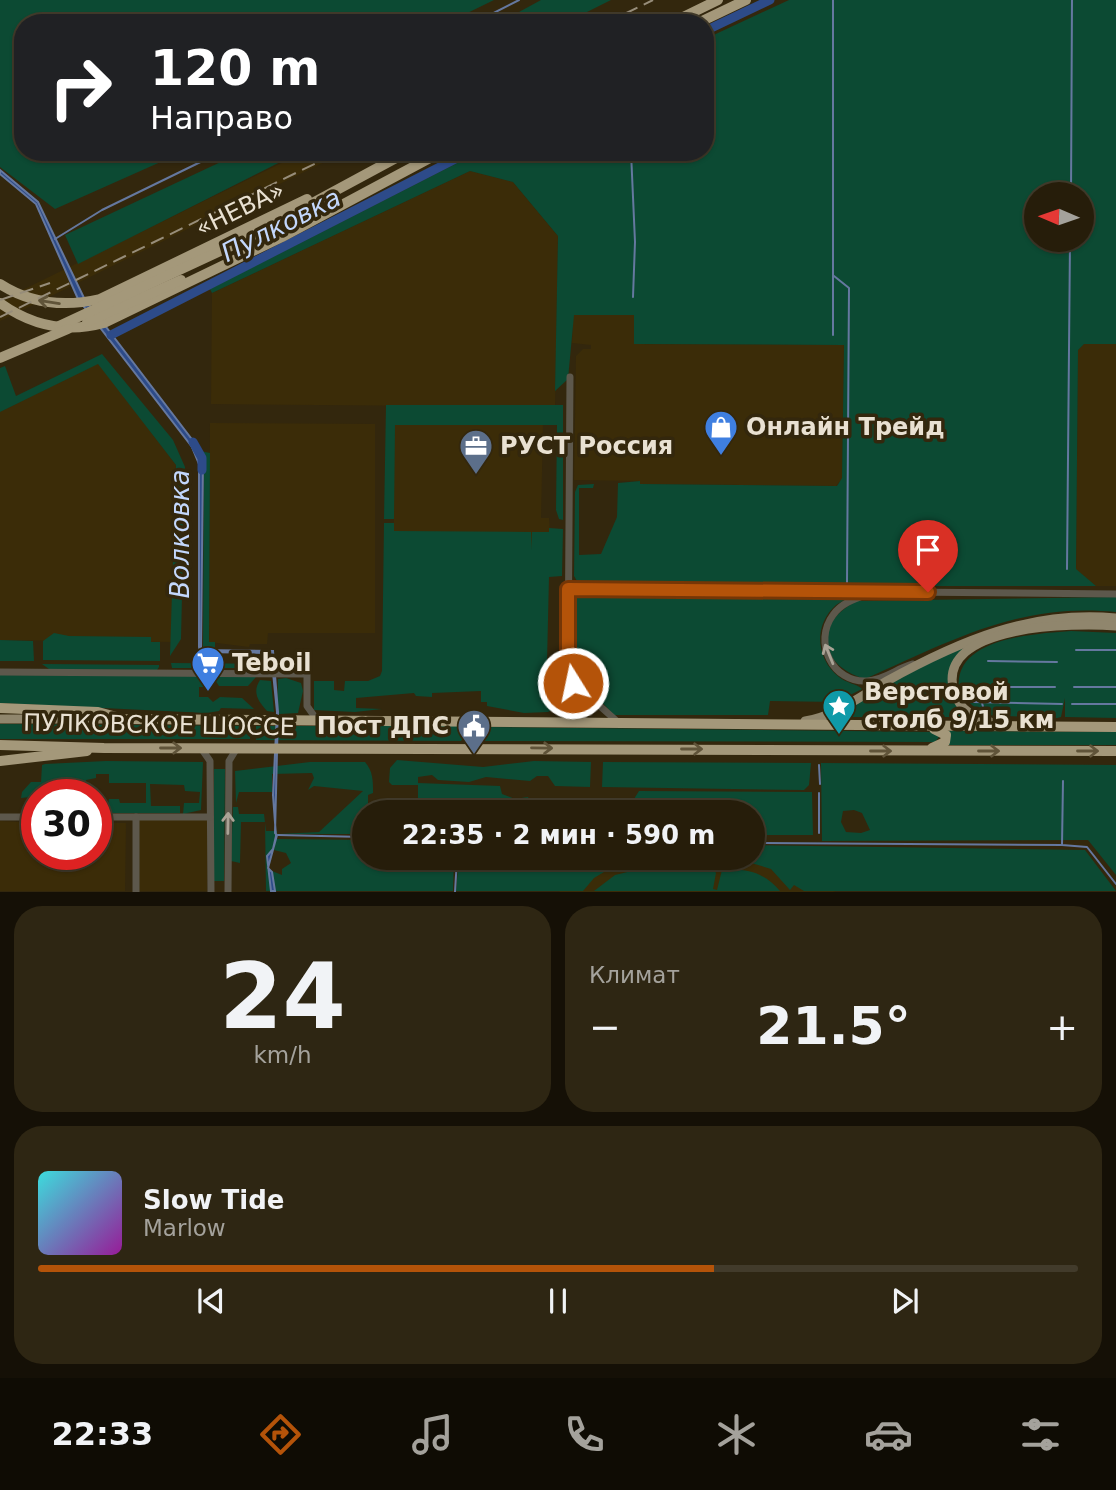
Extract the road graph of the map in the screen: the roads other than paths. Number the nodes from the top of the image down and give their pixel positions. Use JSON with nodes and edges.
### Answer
{"nodes":[{"id":1,"x":718,"y":0,"type":"edge"},
{"id":2,"x":746,"y":0,"type":"edge"},
{"id":3,"x":689,"y":14,"type":"edge"},
{"id":4,"x":714,"y":15,"type":"edge"},
{"id":5,"x":389,"y":161,"type":"edge"},
{"id":6,"x":411,"y":161,"type":"edge"},
{"id":7,"x":421,"y":161,"type":"edge"},
{"id":8,"x":0,"y":284,"type":"edge"},
{"id":9,"x":138,"y":295,"type":"junction"},
{"id":10,"x":0,"y":303,"type":"edge"},
{"id":11,"x":0,"y":351,"type":"edge"},
{"id":12,"x":0,"y":358,"type":"edge"},
{"id":13,"x":570,"y":377,"type":"dead end"},
{"id":14,"x":568,"y":589,"type":"junction"},
{"id":15,"x":875,"y":592,"type":"junction"},
{"id":16,"x":1116,"y":594,"type":"edge"},
{"id":17,"x":1116,"y":618,"type":"edge"},
{"id":18,"x":1116,"y":626,"type":"edge"},
{"id":19,"x":921,"y":662,"type":"junction"},
{"id":20,"x":0,"y":672,"type":"edge"},
{"id":21,"x":585,"y":694,"type":"junction"},
{"id":22,"x":307,"y":702,"type":"junction"},
{"id":23,"x":0,"y":708,"type":"edge"},
{"id":24,"x":0,"y":719,"type":"edge"},
{"id":25,"x":124,"y":719,"type":"junction"},
{"id":26,"x":295,"y":720,"type":"junction"},
{"id":27,"x":317,"y":720,"type":"junction"},
{"id":28,"x":573,"y":722,"type":"junction"},
{"id":29,"x":620,"y":724,"type":"junction"},
{"id":30,"x":780,"y":725,"type":"junction"},
{"id":31,"x":924,"y":727,"type":"junction"},
{"id":32,"x":1009,"y":727,"type":"junction"},
{"id":33,"x":1116,"y":727,"type":"edge"},
{"id":34,"x":0,"y":745,"type":"edge"},
{"id":35,"x":238,"y":747,"type":"junction"},
{"id":36,"x":104,"y":748,"type":"junction"},
{"id":37,"x":200,"y":748,"type":"junction"},
{"id":38,"x":921,"y":751,"type":"junction"},
{"id":39,"x":1116,"y":751,"type":"edge"},
{"id":40,"x":0,"y":761,"type":"edge"},
{"id":41,"x":0,"y":817,"type":"edge"},
{"id":42,"x":21,"y":817,"type":"edge"},
{"id":43,"x":112,"y":817,"type":"edge"},
{"id":44,"x":134,"y":817,"type":"junction"},
{"id":45,"x":210,"y":817,"type":"junction"},
{"id":46,"x":133,"y":891,"type":"edge"},
{"id":47,"x":211,"y":891,"type":"edge"},
{"id":48,"x":228,"y":891,"type":"edge"}],
"edges":[{"from":1,"to":3,"type":"highway"},
{"from":2,"to":4,"type":"highway"},
{"from":5,"to":9,"type":"highway","name":"«НЕВА»"},
{"from":6,"to":9,"type":"highway","name":"«НЕВА»"},
{"from":7,"to":9,"type":"highway","name":"«НЕВА»"},
{"from":9,"to":8,"type":"highway","one_way":true},
{"from":9,"to":10,"type":"highway"},
{"from":9,"to":11,"type":"highway"},
{"from":9,"to":12,"type":"highway"},
{"from":13,"to":14,"type":"street"},
{"from":14,"to":15,"type":"street"},
{"from":14,"to":21,"type":"street"},
{"from":15,"to":16,"type":"street"},
{"from":19,"to":15,"type":"street","one_way":true},
{"from":17,"to":19,"type":"main road"},
{"from":18,"to":32,"type":"main road"},
{"from":19,"to":30,"type":"main road"},
{"from":20,"to":22,"type":"street"},
{"from":21,"to":28,"type":"street"},
{"from":21,"to":29,"type":"street"},
{"from":22,"to":26,"type":"street"},
{"from":22,"to":27,"type":"street"},
{"from":23,"to":25,"type":"highway"},
{"from":24,"to":25,"type":"main road","name":"ПУЛКОВСКОЕ ШОССЕ"},
{"from":25,"to":26,"type":"highway","name":"ПУЛКОВСКОЕ ШОССЕ"},
{"from":26,"to":27,"type":"highway","name":"ПУЛКОВСКОЕ ШОССЕ"},
{"from":27,"to":28,"type":"highway","name":"ПУЛКОВСКОЕ ШОССЕ"},
{"from":28,"to":29,"type":"highway","name":"ПУЛКОВСКОЕ ШОССЕ"},
{"from":29,"to":30,"type":"highway","name":"ПУЛКОВСКОЕ ШОССЕ"},
{"from":30,"to":31,"type":"highway","name":"ПУЛКОВСКОЕ ШОССЕ"},
{"from":31,"to":32,"type":"highway","name":"ПУЛКОВСКОЕ ШОССЕ"},
{"from":31,"to":38,"type":"highway"},
{"from":32,"to":33,"type":"highway","name":"ПУЛКОВСКОЕ ШОССЕ"},
{"from":34,"to":36,"type":"highway","name":"ПУЛКОВСКОЕ ШОССЕ"},
{"from":35,"to":37,"type":"highway","name":"ПУЛКОВСКОЕ ШОССЕ"},
{"from":35,"to":38,"type":"highway","name":"ПУЛКОВСКОЕ ШОССЕ","one_way":true},
{"from":48,"to":35,"type":"street","one_way":true},
{"from":36,"to":37,"type":"highway","name":"ПУЛКОВСКОЕ ШОССЕ","one_way":true},
{"from":36,"to":40,"type":"highway"},
{"from":37,"to":45,"type":"street"},
{"from":38,"to":39,"type":"highway","name":"ПУЛКОВСКОЕ ШОССЕ","one_way":true},
{"from":41,"to":42,"type":"street"},
{"from":43,"to":44,"type":"street"},
{"from":44,"to":45,"type":"street"},
{"from":44,"to":46,"type":"street"},
{"from":45,"to":47,"type":"street"},
{"from":47,"to":48,"type":"street"}]}
